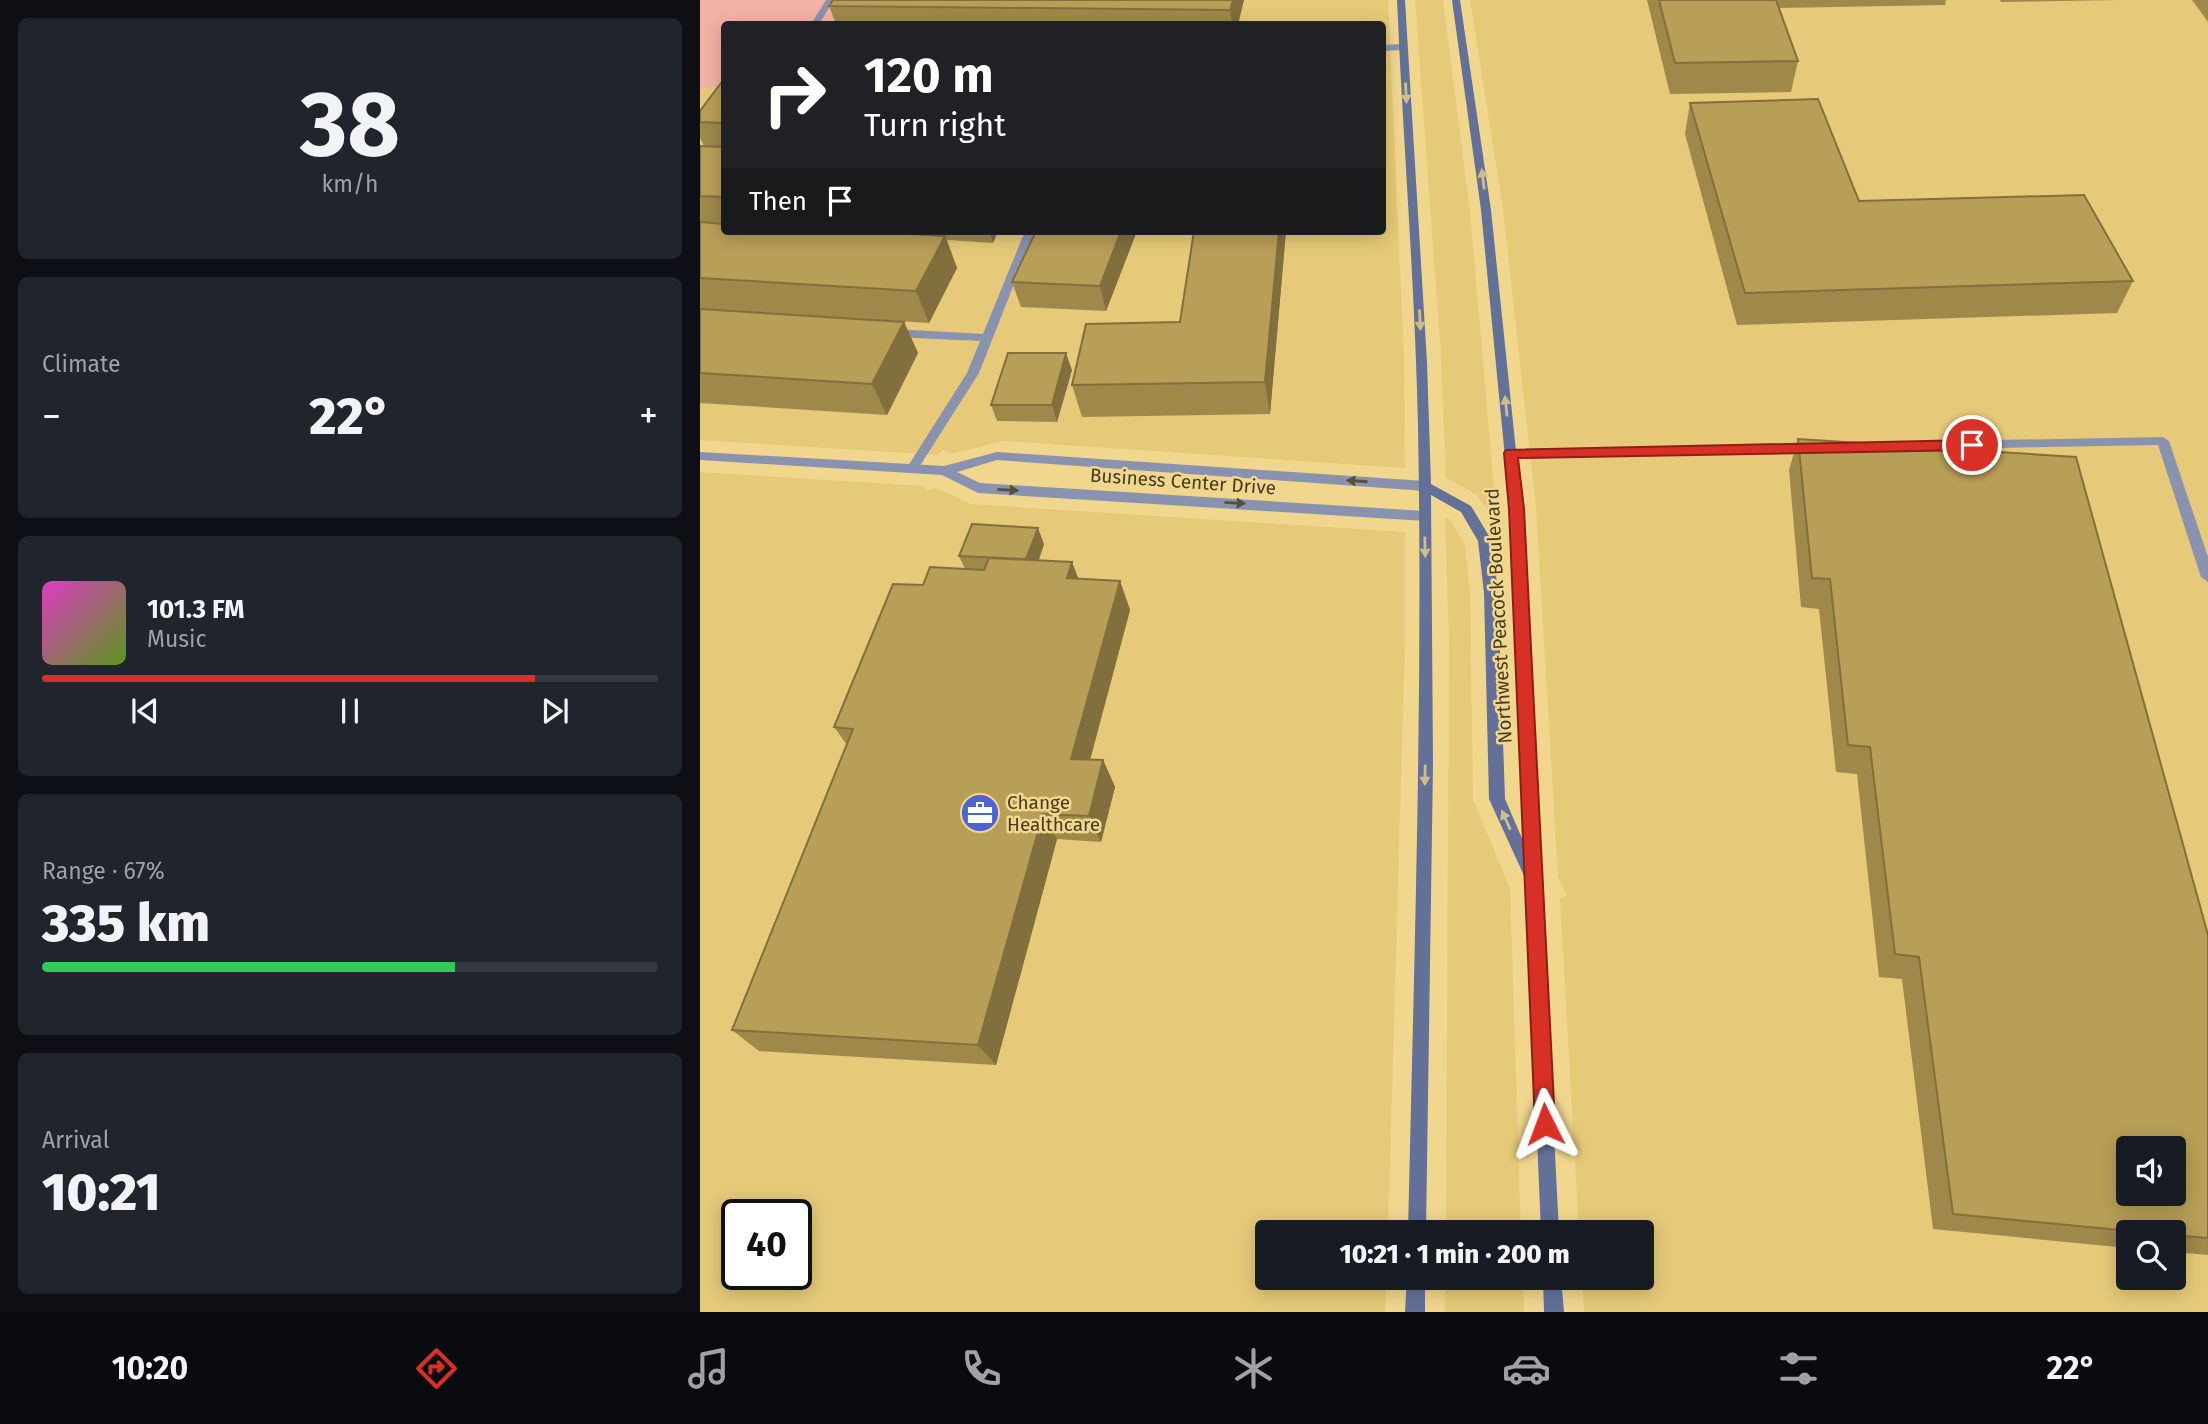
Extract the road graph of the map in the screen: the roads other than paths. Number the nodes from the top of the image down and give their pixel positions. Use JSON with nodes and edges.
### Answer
{"nodes":[{"id":1,"x":830,"y":0,"type":"edge"},
{"id":2,"x":1401,"y":0,"type":"edge"},
{"id":3,"x":1456,"y":0,"type":"edge"},
{"id":4,"x":817,"y":21,"type":"edge"},
{"id":5,"x":1404,"y":47,"type":"junction"},
{"id":6,"x":1386,"y":48,"type":"edge"},
{"id":7,"x":1028,"y":235,"type":"edge"},
{"id":8,"x":877,"y":332,"type":"edge"},
{"id":9,"x":986,"y":338,"type":"junction"},
{"id":10,"x":1822,"y":447,"type":"edge"},
{"id":11,"x":1877,"y":447,"type":"edge"},
{"id":12,"x":1511,"y":453,"type":"junction"},
{"id":13,"x":700,"y":456,"type":"edge"},
{"id":14,"x":912,"y":469,"type":"junction"},
{"id":15,"x":944,"y":471,"type":"junction"},
{"id":16,"x":1425,"y":486,"type":"junction"},
{"id":17,"x":1425,"y":516,"type":"junction"},
{"id":18,"x":2208,"y":577,"type":"edge"},
{"id":19,"x":1534,"y":882,"type":"junction"},
{"id":20,"x":1417,"y":1220,"type":"edge"},
{"id":21,"x":1549,"y":1220,"type":"edge"},
{"id":22,"x":1416,"y":1290,"type":"edge"},
{"id":23,"x":1552,"y":1290,"type":"edge"},
{"id":24,"x":1415,"y":1312,"type":"edge"},
{"id":25,"x":1553,"y":1312,"type":"edge"}],
"edges":[{"from":1,"to":4,"type":"street"},
{"from":2,"to":5,"type":"street"},
{"from":12,"to":3,"type":"street","name":"Northwest Peacock Boulevard","one_way":true},
{"from":5,"to":6,"type":"street"},
{"from":5,"to":16,"type":"street","one_way":true},
{"from":7,"to":9,"type":"street"},
{"from":8,"to":9,"type":"street"},
{"from":9,"to":14,"type":"street"},
{"from":10,"to":12,"type":"street"},
{"from":11,"to":18,"type":"street"},
{"from":12,"to":19,"type":"street","name":"Northwest Peacock Boulevard"},
{"from":13,"to":14,"type":"street","name":"Business Center Drive"},
{"from":14,"to":15,"type":"street","name":"Business Center Drive"},
{"from":16,"to":15,"type":"street","name":"Business Center Drive","one_way":true},
{"from":15,"to":17,"type":"street","name":"Business Center Drive","one_way":true},
{"from":16,"to":17,"type":"street"},
{"from":19,"to":16,"type":"street","one_way":true},
{"from":17,"to":20,"type":"street","one_way":true},
{"from":19,"to":21,"type":"street","name":"Northwest Peacock Boulevard"},
{"from":22,"to":24,"type":"street"},
{"from":23,"to":25,"type":"street"}]}
